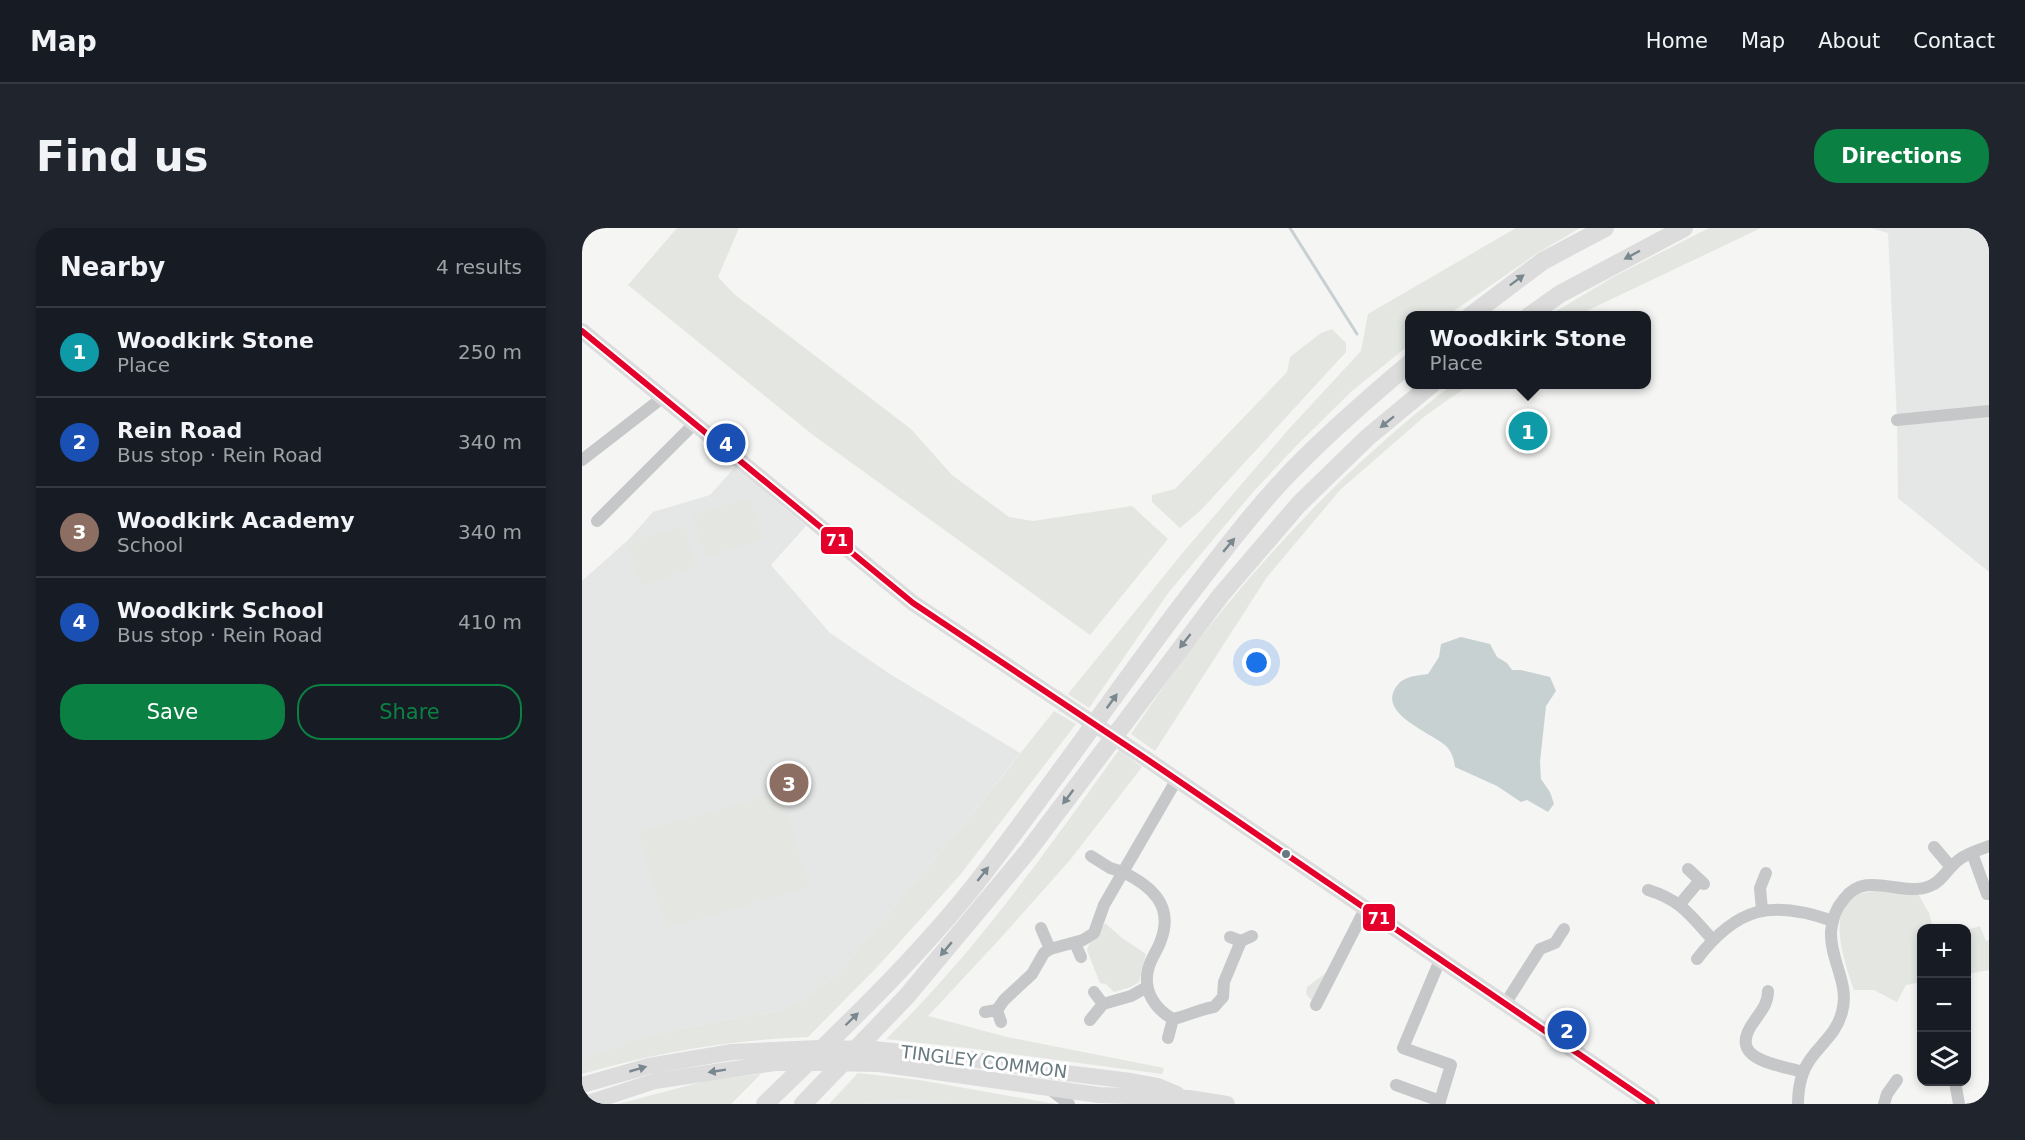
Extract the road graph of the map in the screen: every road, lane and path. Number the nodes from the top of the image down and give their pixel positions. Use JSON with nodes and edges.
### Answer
{"nodes":[{"id":1,"x":1605,"y":228,"type":"edge"},
{"id":2,"x":1684,"y":228,"type":"edge"},
{"id":3,"x":1475,"y":311,"type":"edge"},
{"id":4,"x":1535,"y":311,"type":"edge"},
{"id":5,"x":582,"y":331,"type":"edge"},
{"id":6,"x":1405,"y":367,"type":"edge"},
{"id":7,"x":1426,"y":389,"type":"edge"},
{"id":8,"x":662,"y":398,"type":"junction"},
{"id":9,"x":1989,"y":411,"type":"edge"},
{"id":10,"x":1897,"y":420,"type":"dead end"},
{"id":11,"x":695,"y":423,"type":"junction"},
{"id":12,"x":582,"y":460,"type":"edge"},
{"id":13,"x":599,"y":513,"type":"dead end"},
{"id":14,"x":1177,"y":779,"type":"junction"},
{"id":15,"x":1989,"y":846,"type":"edge"},
{"id":16,"x":1934,"y":847,"type":"dead end"},
{"id":17,"x":1972,"y":853,"type":"junction"},
{"id":18,"x":1091,"y":856,"type":"dead end"},
{"id":19,"x":1951,"y":867,"type":"junction"},
{"id":20,"x":1688,"y":869,"type":"dead end"},
{"id":21,"x":1123,"y":872,"type":"junction"},
{"id":22,"x":1766,"y":873,"type":"dead end"},
{"id":23,"x":1648,"y":890,"type":"dead end"},
{"id":24,"x":1989,"y":894,"type":"edge"},
{"id":25,"x":1680,"y":904,"type":"junction"},
{"id":26,"x":1365,"y":909,"type":"junction"},
{"id":27,"x":1762,"y":910,"type":"junction"},
{"id":28,"x":1833,"y":921,"type":"junction"},
{"id":29,"x":1041,"y":928,"type":"dead end"},
{"id":30,"x":1564,"y":928,"type":"dead end"},
{"id":31,"x":1241,"y":938,"type":"dead end"},
{"id":32,"x":1712,"y":939,"type":"junction"},
{"id":33,"x":1075,"y":943,"type":"junction"},
{"id":34,"x":1050,"y":949,"type":"junction"},
{"id":35,"x":1081,"y":957,"type":"dead end"},
{"id":36,"x":1696,"y":959,"type":"dead end"},
{"id":37,"x":1440,"y":960,"type":"junction"},
{"id":38,"x":1147,"y":987,"type":"junction"},
{"id":39,"x":1768,"y":991,"type":"dead end"},
{"id":40,"x":1094,"y":992,"type":"dead end"},
{"id":41,"x":1103,"y":1004,"type":"junction"},
{"id":42,"x":1505,"y":1004,"type":"junction"},
{"id":43,"x":1316,"y":1005,"type":"dead end"},
{"id":44,"x":994,"y":1015,"type":"dead end"},
{"id":45,"x":1173,"y":1019,"type":"junction"},
{"id":46,"x":1090,"y":1020,"type":"dead end"},
{"id":47,"x":1168,"y":1038,"type":"dead end"},
{"id":48,"x":775,"y":1056,"type":"junction"},
{"id":49,"x":1803,"y":1072,"type":"junction"},
{"id":50,"x":1048,"y":1079,"type":"junction"},
{"id":51,"x":1897,"y":1080,"type":"dead end"},
{"id":52,"x":582,"y":1085,"type":"edge"},
{"id":53,"x":1396,"y":1085,"type":"dead end"},
{"id":54,"x":1956,"y":1086,"type":"edge"},
{"id":55,"x":1099,"y":1095,"type":"edge"},
{"id":56,"x":1189,"y":1098,"type":"junction"},
{"id":57,"x":1439,"y":1103,"type":"edge"},
{"id":58,"x":585,"y":1104,"type":"edge"},
{"id":59,"x":765,"y":1104,"type":"edge"},
{"id":60,"x":803,"y":1104,"type":"edge"},
{"id":61,"x":1069,"y":1104,"type":"edge"},
{"id":62,"x":1227,"y":1104,"type":"edge"},
{"id":63,"x":1652,"y":1104,"type":"edge"},
{"id":64,"x":1798,"y":1104,"type":"edge"},
{"id":65,"x":1884,"y":1104,"type":"edge"},
{"id":66,"x":1959,"y":1104,"type":"edge"}],
"edges":[{"from":3,"to":1,"type":"highway","one_way":true},
{"from":2,"to":4,"type":"highway","one_way":true},
{"from":5,"to":8,"type":"main road"},
{"from":59,"to":6,"type":"highway","one_way":true},
{"from":7,"to":60,"type":"highway","one_way":true},
{"from":8,"to":11,"type":"main road"},
{"from":8,"to":12,"type":"street"},
{"from":9,"to":10,"type":"street"},
{"from":11,"to":13,"type":"street"},
{"from":11,"to":14,"type":"main road"},
{"from":14,"to":21,"type":"street"},
{"from":14,"to":26,"type":"main road"},
{"from":15,"to":17,"type":"street"},
{"from":16,"to":19,"type":"street"},
{"from":17,"to":19,"type":"street"},
{"from":17,"to":24,"type":"street"},
{"from":18,"to":21,"type":"street"},
{"from":19,"to":28,"type":"street"},
{"from":20,"to":25,"type":"street"},
{"from":21,"to":33,"type":"street"},
{"from":21,"to":38,"type":"street"},
{"from":22,"to":27,"type":"street"},
{"from":23,"to":25,"type":"street"},
{"from":25,"to":32,"type":"street"},
{"from":26,"to":37,"type":"main road"},
{"from":26,"to":43,"type":"street"},
{"from":27,"to":28,"type":"street"},
{"from":27,"to":32,"type":"street"},
{"from":28,"to":49,"type":"street"},
{"from":29,"to":34,"type":"street"},
{"from":30,"to":42,"type":"street"},
{"from":31,"to":45,"type":"street"},
{"from":32,"to":36,"type":"street"},
{"from":33,"to":34,"type":"street"},
{"from":33,"to":35,"type":"street"},
{"from":34,"to":44,"type":"street"},
{"from":37,"to":42,"type":"main road"},
{"from":37,"to":57,"type":"street"},
{"from":38,"to":41,"type":"street"},
{"from":38,"to":45,"type":"street"},
{"from":39,"to":49,"type":"street"},
{"from":40,"to":41,"type":"street"},
{"from":41,"to":46,"type":"street"},
{"from":42,"to":63,"type":"main road"},
{"from":45,"to":47,"type":"street"},
{"from":48,"to":50,"type":"main road","name":"TINGLEY COMMON"},
{"from":48,"to":50,"type":"main road","name":"TINGLEY COMMON"},
{"from":52,"to":48,"type":"main road","one_way":true},
{"from":48,"to":58,"type":"main road","one_way":true},
{"from":49,"to":64,"type":"street"},
{"from":50,"to":55,"type":"main road","name":"TINGLEY COMMON"},
{"from":50,"to":61,"type":"street"},
{"from":51,"to":65,"type":"street"},
{"from":53,"to":57,"type":"street"},
{"from":54,"to":66,"type":"street"},
{"from":55,"to":56,"type":"main road","name":"TINGLEY COMMON"},
{"from":55,"to":56,"type":"main road","name":"TINGLEY COMMON"},
{"from":56,"to":62,"type":"main road","name":"TINGLEY COMMON"}]}
